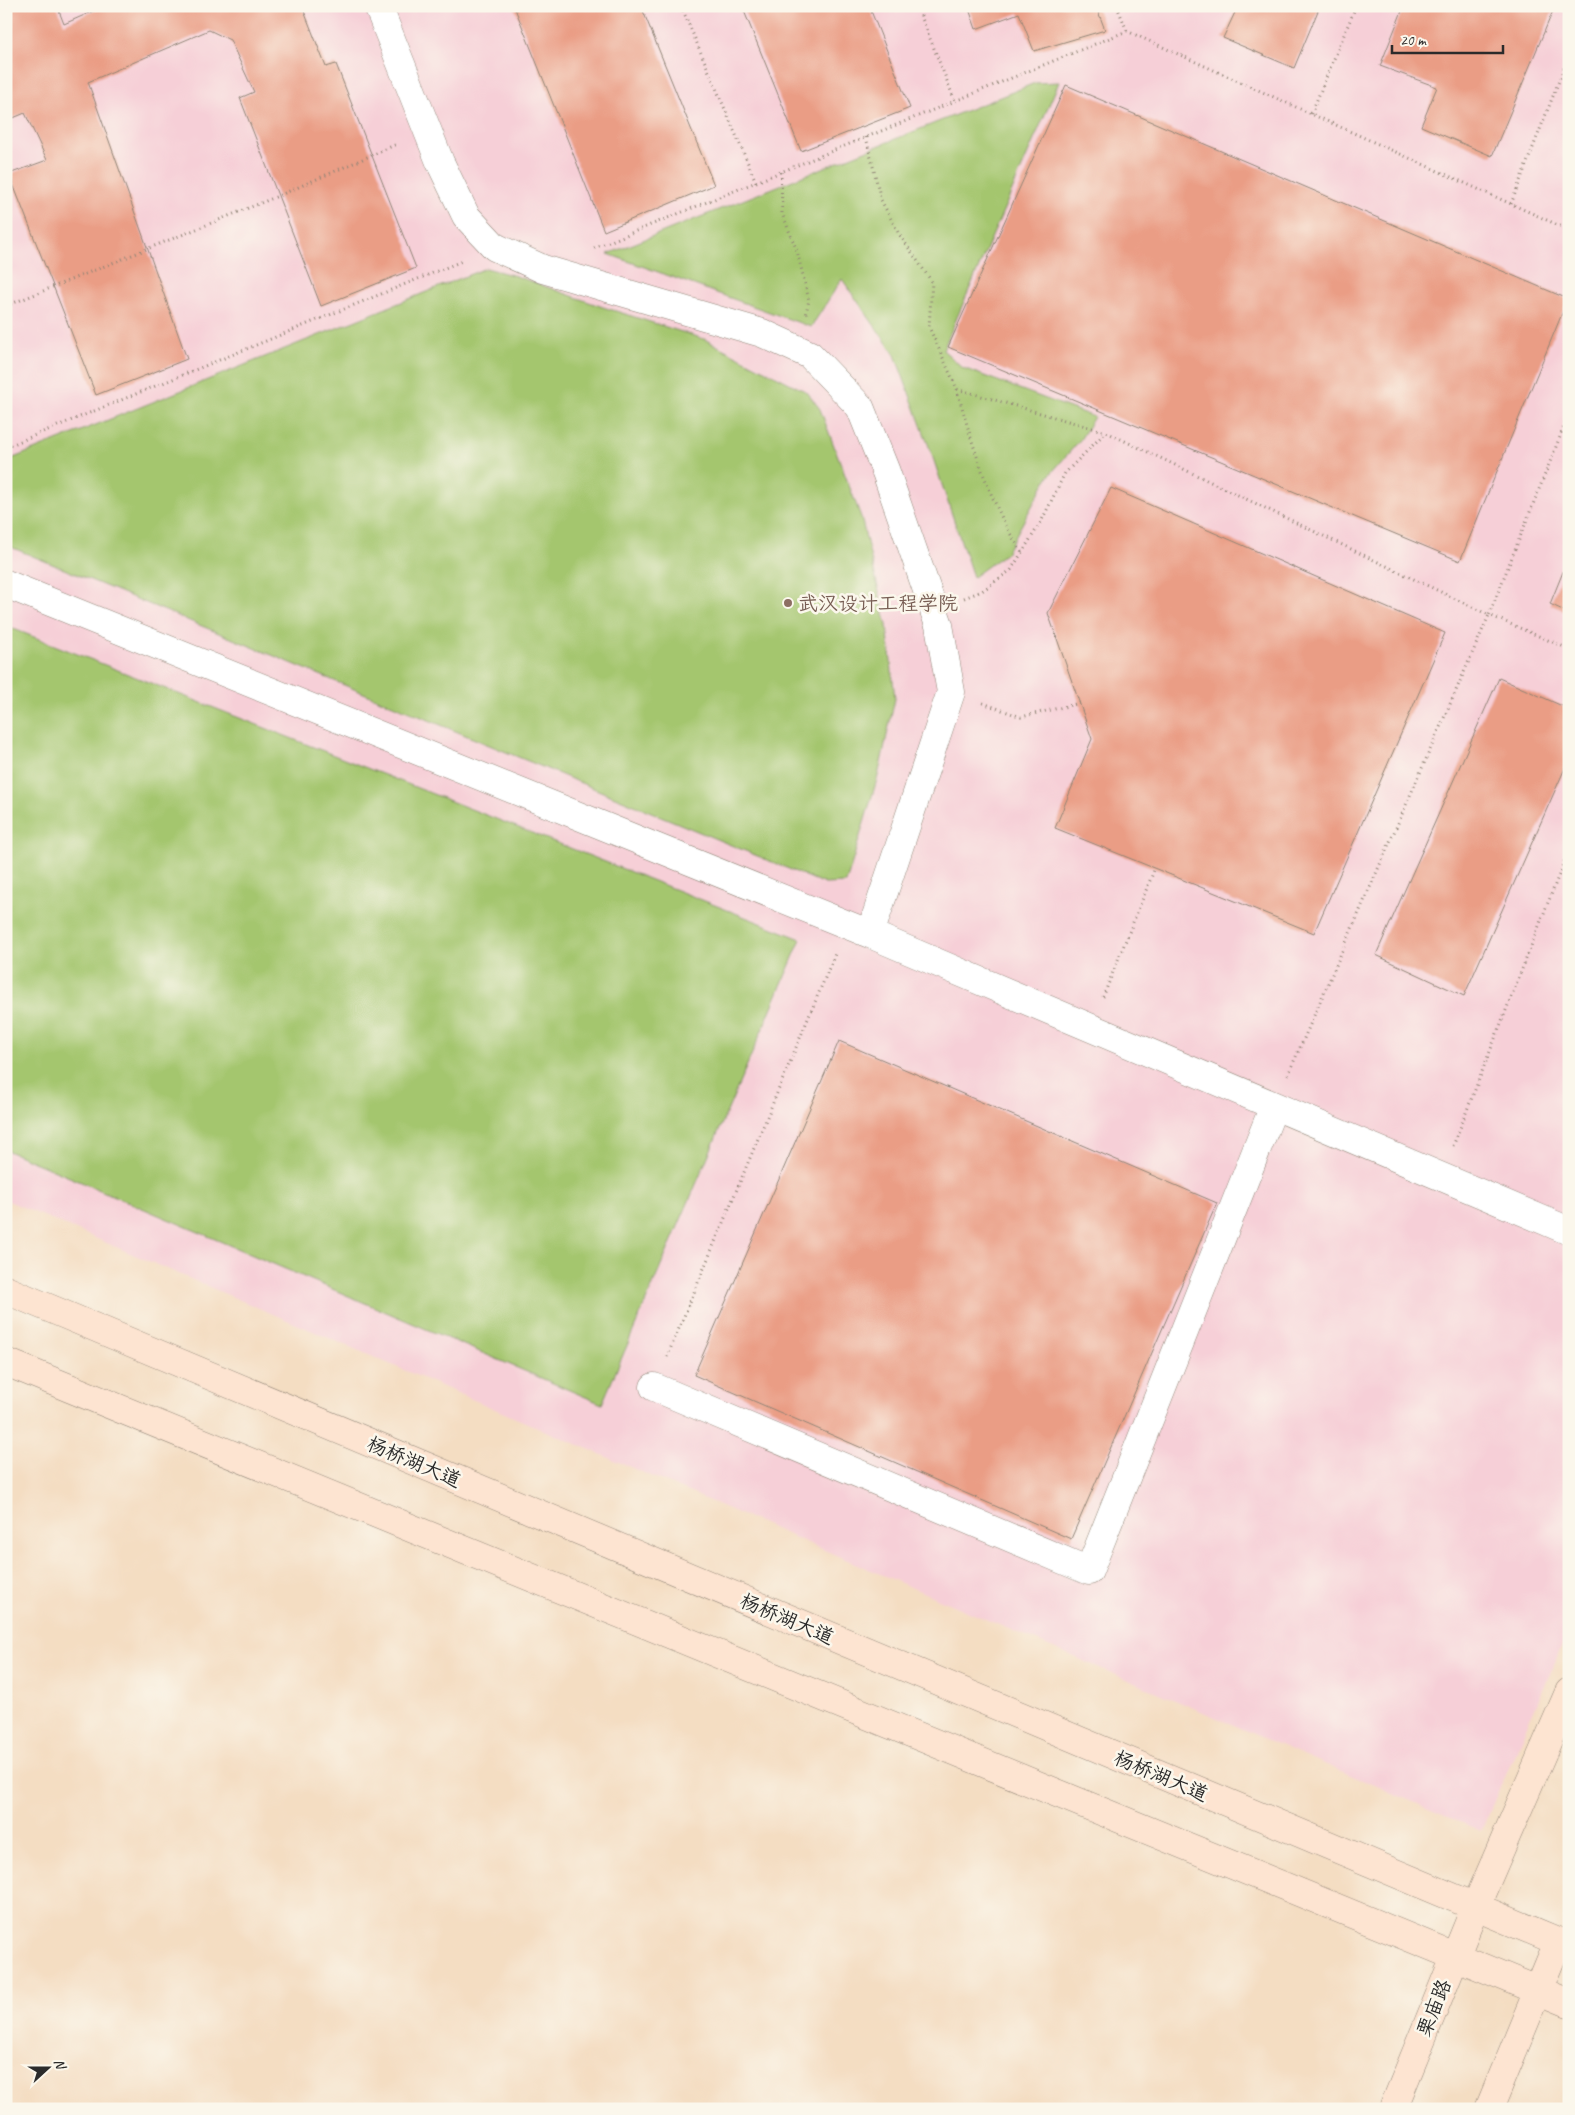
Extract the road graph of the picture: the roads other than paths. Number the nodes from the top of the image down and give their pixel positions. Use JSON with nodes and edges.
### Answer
{"nodes":[{"id":1,"x":378,"y":6,"type":"edge"},
{"id":2,"x":6,"y":584,"type":"edge"},
{"id":3,"x":859,"y":929,"type":"junction"},
{"id":4,"x":1274,"y":1106,"type":"junction"},
{"id":5,"x":1569,"y":1231,"type":"edge"},
{"id":6,"x":6,"y":1290,"type":"edge"},
{"id":7,"x":6,"y":1362,"type":"edge"},
{"id":8,"x":654,"y":1387,"type":"road end"},
{"id":9,"x":1569,"y":1692,"type":"edge"},
{"id":10,"x":1474,"y":1908,"type":"junction"},
{"id":11,"x":1563,"y":1944,"type":"edge"},
{"id":12,"x":1454,"y":1956,"type":"junction"},
{"id":13,"x":1538,"y":1990,"type":"junction"},
{"id":14,"x":1569,"y":2003,"type":"edge"},
{"id":15,"x":1393,"y":2109,"type":"edge"},
{"id":16,"x":1489,"y":2109,"type":"edge"}],
"edges":[{"from":1,"to":3,"type":"street"},
{"from":2,"to":3,"type":"street"},
{"from":3,"to":4,"type":"street"},
{"from":4,"to":5,"type":"street"},
{"from":4,"to":8,"type":"street"},
{"from":6,"to":10,"type":"main road","name":"杨桥湖大道"},
{"from":7,"to":12,"type":"main road"},
{"from":9,"to":10,"type":"main road","name":"栗庙路"},
{"from":10,"to":11,"type":"main road","name":"杨桥湖大道"},
{"from":10,"to":12,"type":"main road","name":"栗庙路"},
{"from":11,"to":13,"type":"main road"},
{"from":12,"to":13,"type":"main road"},
{"from":12,"to":15,"type":"main road","name":"栗庙路"},
{"from":13,"to":14,"type":"main road"},
{"from":13,"to":16,"type":"main road"}]}
